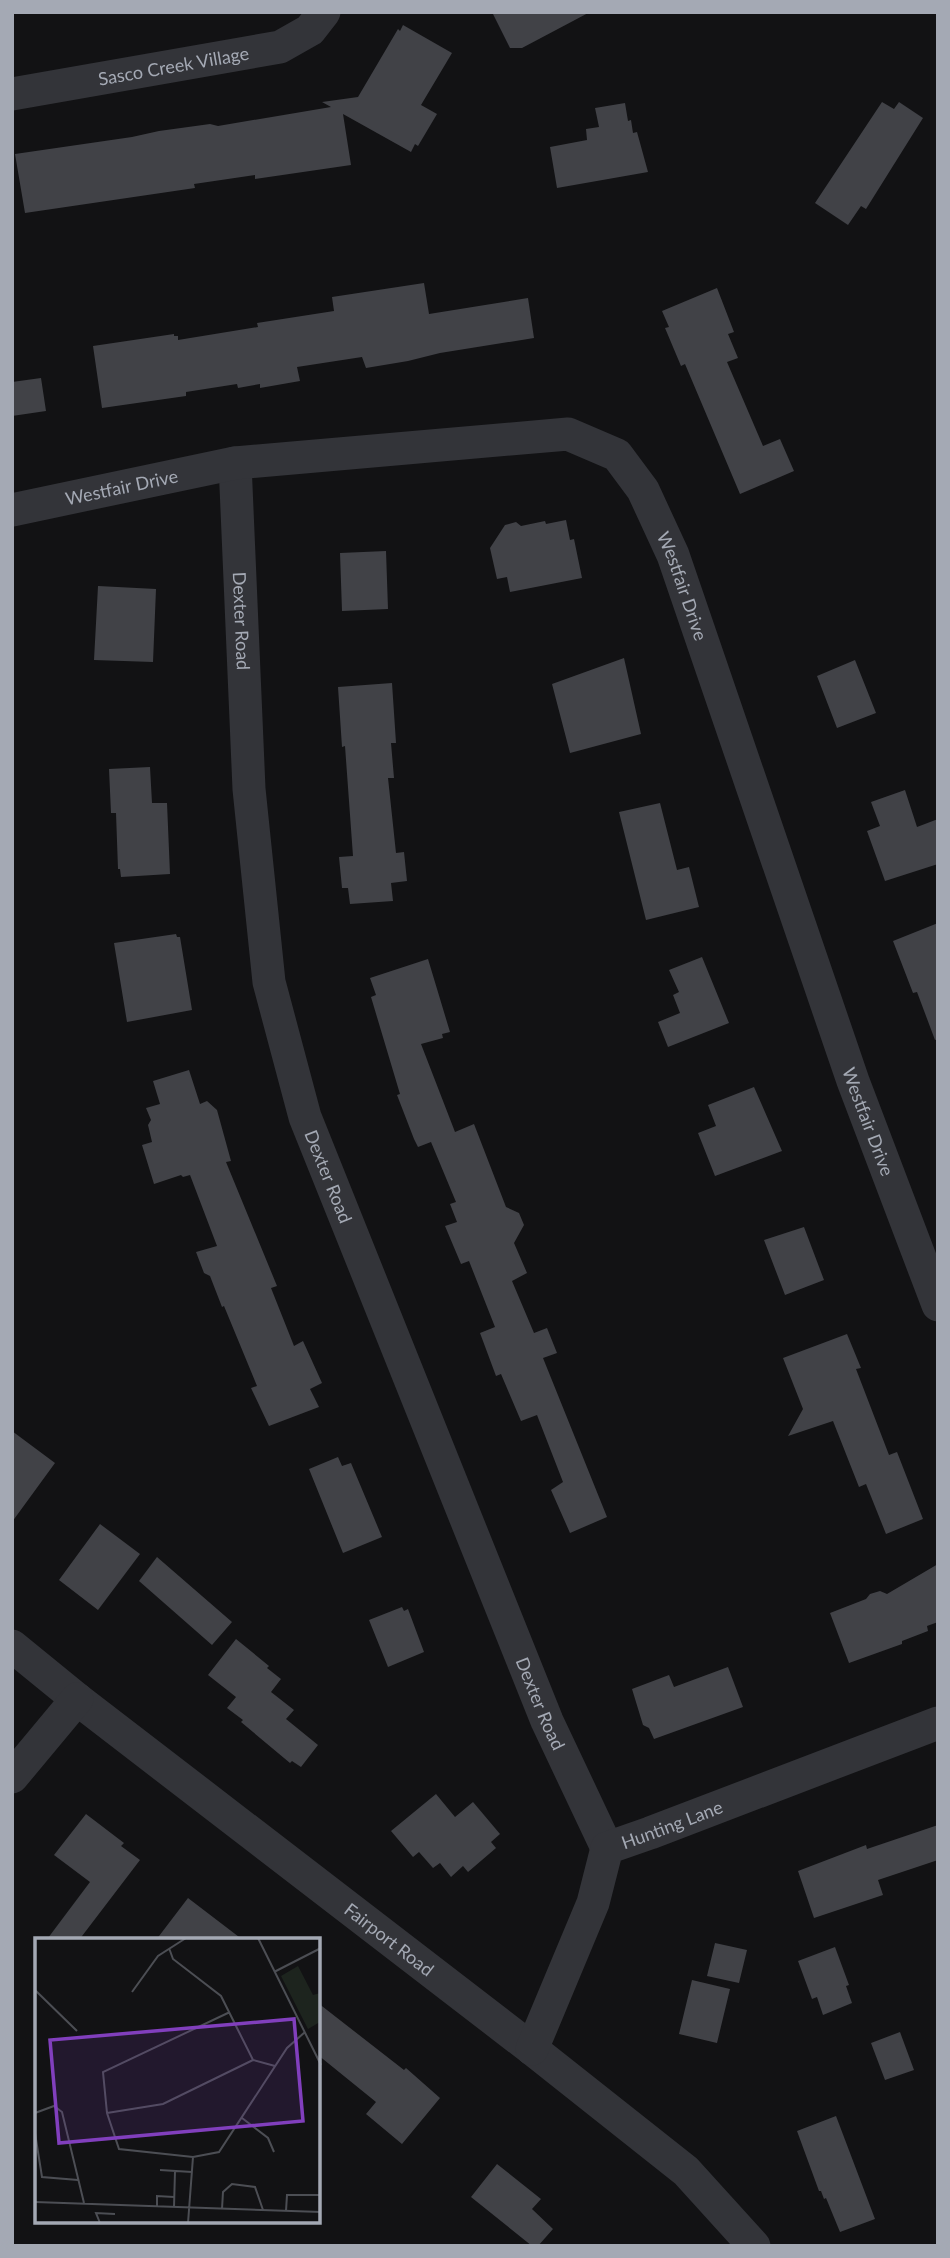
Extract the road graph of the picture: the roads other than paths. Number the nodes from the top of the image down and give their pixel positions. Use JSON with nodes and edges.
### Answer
{"nodes":[{"id":1,"x":324,"y":12,"type":"edge"},
{"id":2,"x":12,"y":94,"type":"edge"},
{"id":3,"x":235,"y":463,"type":"junction"},
{"id":4,"x":12,"y":510,"type":"edge"},
{"id":5,"x":938,"y":1305,"type":"edge"},
{"id":6,"x":12,"y":1646,"type":"edge"},
{"id":7,"x":76,"y":1699,"type":"junction"},
{"id":8,"x":938,"y":1723,"type":"edge"},
{"id":9,"x":12,"y":1777,"type":"edge"},
{"id":10,"x":607,"y":1848,"type":"junction"},
{"id":11,"x":532,"y":2049,"type":"junction"},
{"id":12,"x":754,"y":2246,"type":"edge"}],
"edges":[{"from":1,"to":2,"type":"street","name":"Sasco Creek Village"},
{"from":3,"to":4,"type":"street","name":"Westfair Drive"},
{"from":3,"to":5,"type":"street","name":"Westfair Drive"},
{"from":3,"to":10,"type":"street","name":"Dexter Road"},
{"from":6,"to":7,"type":"street","name":"Fairport Road"},
{"from":7,"to":9,"type":"street"},
{"from":7,"to":11,"type":"street","name":"Fairport Road"},
{"from":8,"to":10,"type":"street","name":"Hunting Lane"},
{"from":10,"to":11,"type":"street","name":"Hunting Lane"},
{"from":11,"to":12,"type":"street","name":"Fairport Road"}]}
